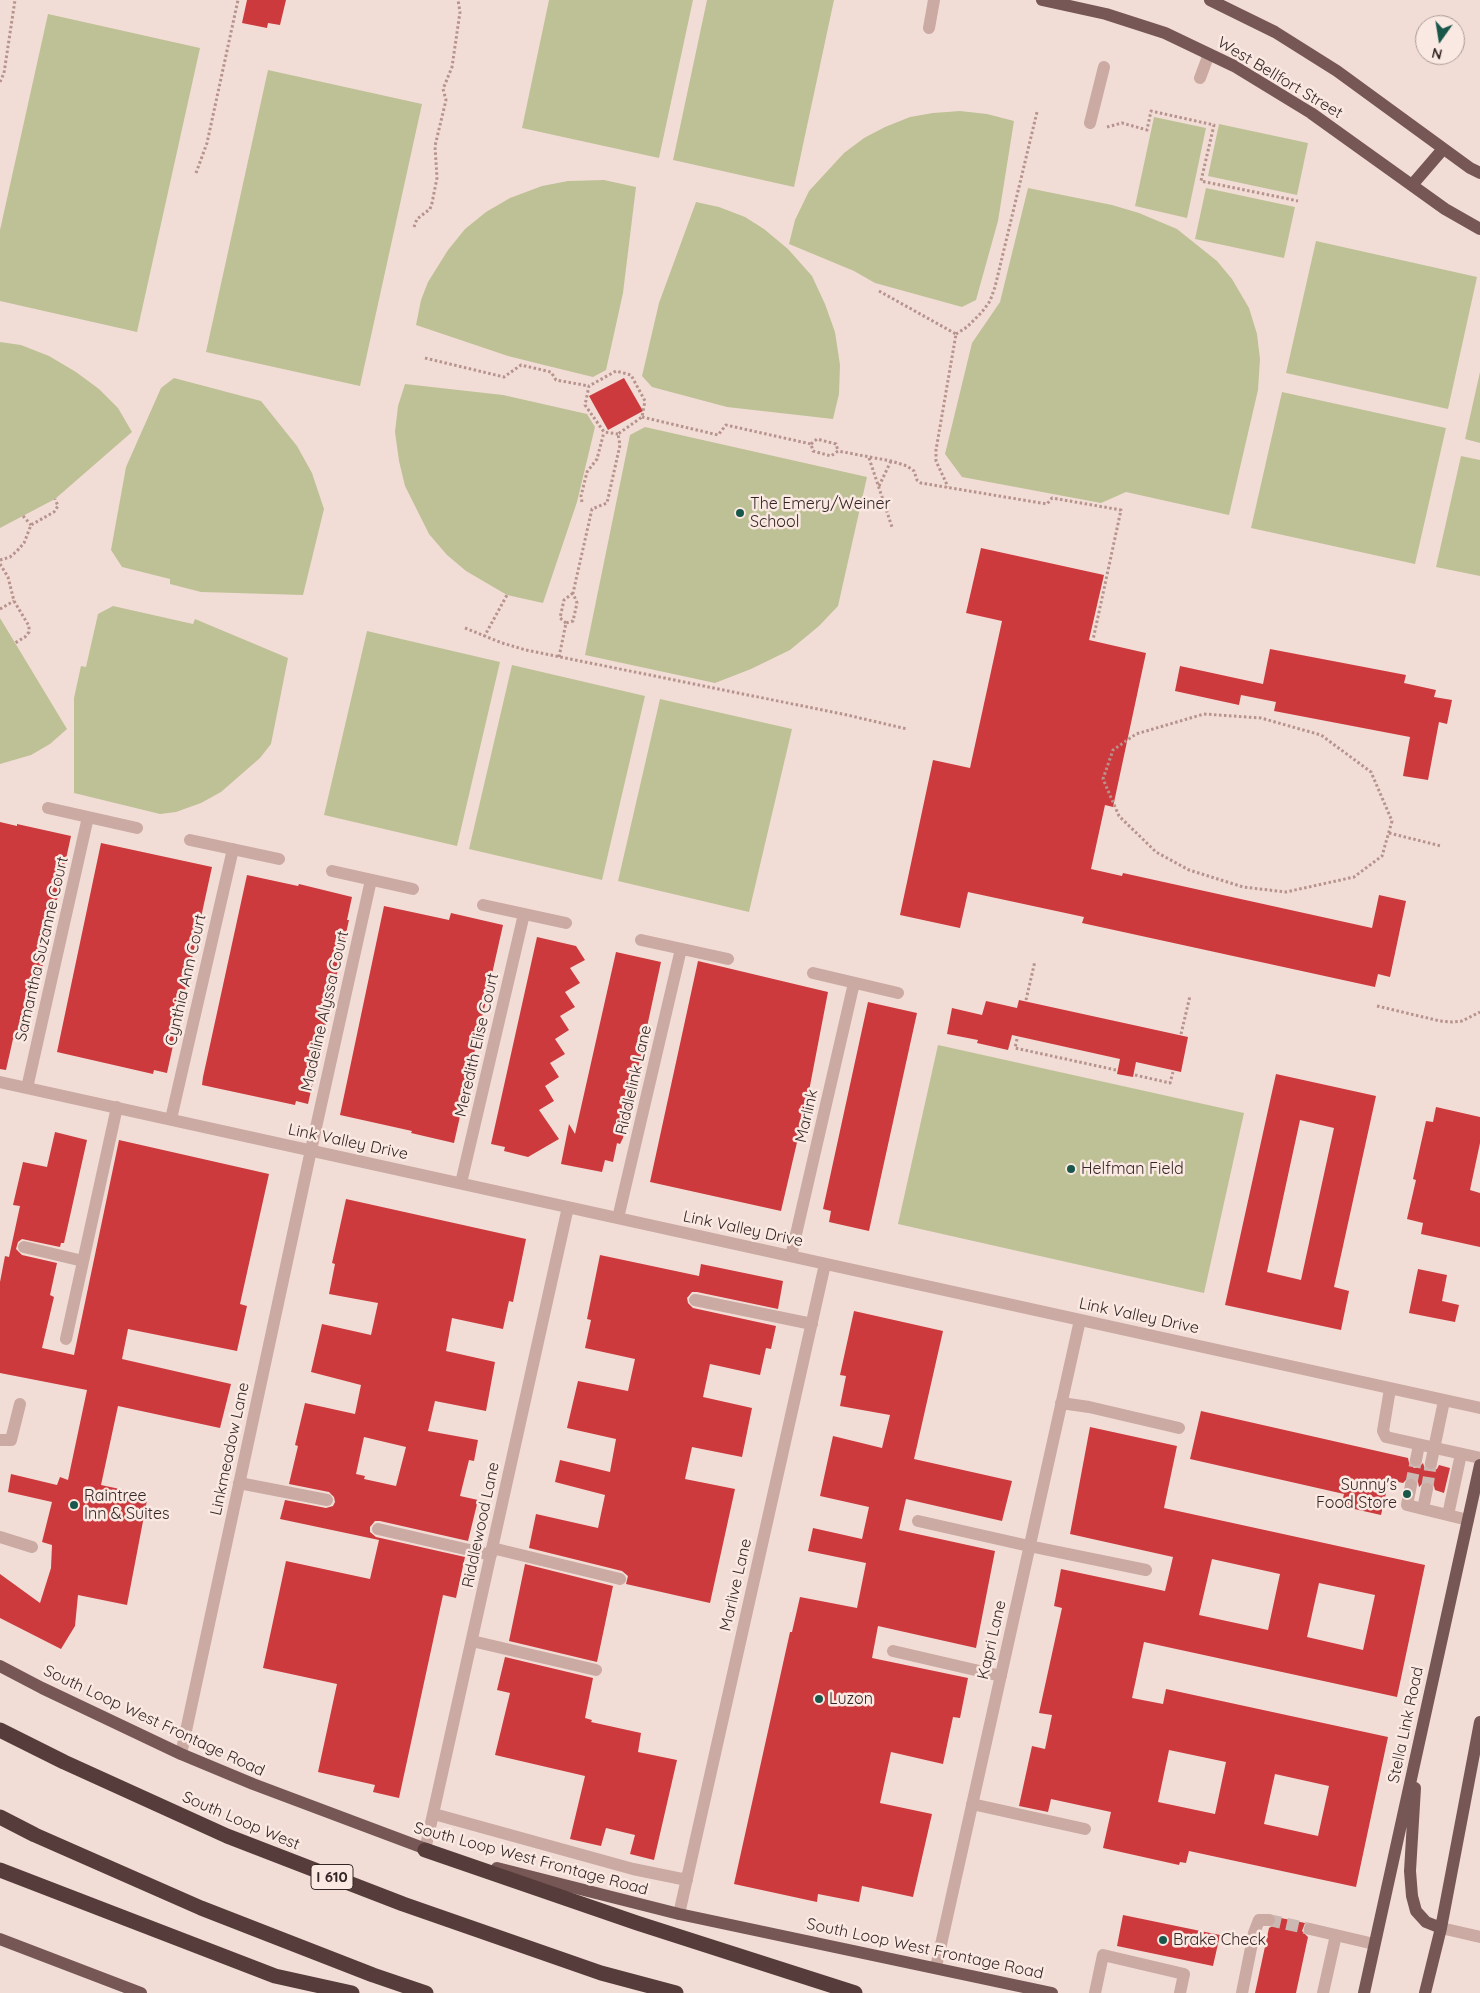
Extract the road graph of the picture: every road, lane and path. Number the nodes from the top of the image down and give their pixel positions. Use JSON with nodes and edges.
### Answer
{"nodes":[{"id":1,"x":16,"y":0,"type":"edge"},
{"id":2,"x":238,"y":0,"type":"edge"},
{"id":3,"x":458,"y":0,"type":"edge"},
{"id":4,"x":934,"y":0,"type":"edge"},
{"id":5,"x":1042,"y":0,"type":"edge"},
{"id":6,"x":1210,"y":0,"type":"edge"},
{"id":7,"x":928,"y":28,"type":"dead end"},
{"id":8,"x":1209,"y":54,"type":"junction"},
{"id":9,"x":1104,"y":67,"type":"dead end"},
{"id":10,"x":1200,"y":78,"type":"dead end"},
{"id":11,"x":0,"y":82,"type":"edge"},
{"id":12,"x":1037,"y":112,"type":"dead end"},
{"id":13,"x":1090,"y":123,"type":"dead end"},
{"id":14,"x":1107,"y":127,"type":"dead end"},
{"id":15,"x":1443,"y":149,"type":"junction"},
{"id":16,"x":196,"y":173,"type":"dead end"},
{"id":17,"x":1480,"y":173,"type":"edge"},
{"id":18,"x":1412,"y":185,"type":"junction"},
{"id":19,"x":1298,"y":201,"type":"dead end"},
{"id":20,"x":414,"y":227,"type":"dead end"},
{"id":21,"x":1480,"y":229,"type":"edge"},
{"id":22,"x":880,"y":291,"type":"dead end"},
{"id":23,"x":956,"y":334,"type":"junction"},
{"id":24,"x":425,"y":358,"type":"dead end"},
{"id":25,"x":589,"y":386,"type":"junction"},
{"id":26,"x":642,"y":417,"type":"junction"},
{"id":27,"x":604,"y":432,"type":"junction"},
{"id":28,"x":618,"y":434,"type":"junction"},
{"id":29,"x":811,"y":444,"type":"junction"},
{"id":30,"x":838,"y":451,"type":"junction"},
{"id":31,"x":869,"y":458,"type":"junction"},
{"id":32,"x":891,"y":462,"type":"junction"},
{"id":33,"x":879,"y":487,"type":"junction"},
{"id":34,"x":948,"y":488,"type":"junction"},
{"id":35,"x":54,"y":499,"type":"dead end"},
{"id":36,"x":582,"y":502,"type":"dead end"},
{"id":37,"x":23,"y":516,"type":"dead end"},
{"id":38,"x":31,"y":525,"type":"junction"},
{"id":39,"x":892,"y":527,"type":"dead end"},
{"id":40,"x":0,"y":560,"type":"edge"},
{"id":41,"x":0,"y":564,"type":"edge"},
{"id":42,"x":573,"y":593,"type":"junction"},
{"id":43,"x":507,"y":595,"type":"dead end"},
{"id":44,"x":14,"y":600,"type":"junction"},
{"id":45,"x":0,"y":608,"type":"edge"},
{"id":46,"x":566,"y":623,"type":"junction"},
{"id":47,"x":465,"y":628,"type":"dead end"},
{"id":48,"x":484,"y":637,"type":"junction"},
{"id":49,"x":1093,"y":640,"type":"dead end"},
{"id":50,"x":15,"y":643,"type":"dead end"},
{"id":51,"x":559,"y":657,"type":"junction"},
{"id":52,"x":907,"y":729,"type":"dead end"},
{"id":53,"x":48,"y":808,"type":"dead end"},
{"id":54,"x":88,"y":817,"type":"junction"},
{"id":55,"x":137,"y":828,"type":"dead end"},
{"id":56,"x":1389,"y":833,"type":"junction"},
{"id":57,"x":190,"y":840,"type":"dead end"},
{"id":58,"x":1441,"y":846,"type":"dead end"},
{"id":59,"x":233,"y":849,"type":"junction"},
{"id":60,"x":279,"y":860,"type":"dead end"},
{"id":61,"x":332,"y":871,"type":"dead end"},
{"id":62,"x":371,"y":880,"type":"junction"},
{"id":63,"x":413,"y":889,"type":"dead end"},
{"id":64,"x":483,"y":905,"type":"dead end"},
{"id":65,"x":524,"y":914,"type":"junction"},
{"id":66,"x":566,"y":923,"type":"dead end"},
{"id":67,"x":641,"y":940,"type":"dead end"},
{"id":68,"x":681,"y":949,"type":"junction"},
{"id":69,"x":728,"y":959,"type":"dead end"},
{"id":70,"x":1035,"y":961,"type":"dead end"},
{"id":71,"x":813,"y":973,"type":"dead end"},
{"id":72,"x":854,"y":983,"type":"junction"},
{"id":73,"x":898,"y":993,"type":"dead end"},
{"id":74,"x":1190,"y":996,"type":"dead end"},
{"id":75,"x":1026,"y":1000,"type":"dead end"},
{"id":76,"x":1377,"y":1006,"type":"dead end"},
{"id":77,"x":1480,"y":1012,"type":"edge"},
{"id":78,"x":1181,"y":1034,"type":"dead end"},
{"id":79,"x":1017,"y":1039,"type":"dead end"},
{"id":80,"x":1116,"y":1070,"type":"dead end"},
{"id":81,"x":1172,"y":1072,"type":"dead end"},
{"id":82,"x":1135,"y":1075,"type":"dead end"},
{"id":83,"x":0,"y":1082,"type":"edge"},
{"id":84,"x":27,"y":1088,"type":"junction"},
{"id":85,"x":117,"y":1107,"type":"junction"},
{"id":86,"x":171,"y":1119,"type":"junction"},
{"id":87,"x":311,"y":1150,"type":"junction"},
{"id":88,"x":461,"y":1183,"type":"junction"},
{"id":89,"x":568,"y":1207,"type":"junction"},
{"id":90,"x":618,"y":1218,"type":"junction"},
{"id":91,"x":24,"y":1247,"type":"dead end"},
{"id":92,"x":791,"y":1256,"type":"junction"},
{"id":93,"x":83,"y":1261,"type":"junction"},
{"id":94,"x":825,"y":1264,"type":"junction"},
{"id":95,"x":695,"y":1300,"type":"dead end"},
{"id":96,"x":1080,"y":1320,"type":"junction"},
{"id":97,"x":812,"y":1324,"type":"junction"},
{"id":98,"x":66,"y":1339,"type":"dead end"},
{"id":99,"x":1390,"y":1389,"type":"junction"},
{"id":100,"x":1444,"y":1401,"type":"junction"},
{"id":101,"x":1061,"y":1403,"type":"junction"},
{"id":102,"x":20,"y":1404,"type":"dead end"},
{"id":103,"x":1480,"y":1408,"type":"edge"},
{"id":104,"x":1179,"y":1428,"type":"dead end"},
{"id":105,"x":0,"y":1440,"type":"edge"},
{"id":106,"x":1419,"y":1445,"type":"junction"},
{"id":107,"x":1434,"y":1449,"type":"junction"},
{"id":108,"x":1461,"y":1454,"type":"junction"},
{"id":109,"x":1480,"y":1458,"type":"edge"},
{"id":110,"x":1416,"y":1460,"type":"tunnel mouth"},
{"id":111,"x":1431,"y":1463,"type":"tunnel mouth"},
{"id":112,"x":1480,"y":1465,"type":"edge"},
{"id":113,"x":239,"y":1483,"type":"junction"},
{"id":114,"x":1411,"y":1485,"type":"tunnel mouth"},
{"id":115,"x":1427,"y":1488,"type":"tunnel mouth"},
{"id":116,"x":326,"y":1500,"type":"dead end"},
{"id":117,"x":1423,"y":1509,"type":"junction"},
{"id":118,"x":1448,"y":1515,"type":"junction"},
{"id":119,"x":1468,"y":1520,"type":"junction"},
{"id":120,"x":918,"y":1521,"type":"dead end"},
{"id":121,"x":378,"y":1529,"type":"dead end"},
{"id":122,"x":0,"y":1537,"type":"edge"},
{"id":123,"x":1029,"y":1546,"type":"junction"},
{"id":124,"x":32,"y":1547,"type":"dead end"},
{"id":125,"x":492,"y":1552,"type":"junction"},
{"id":126,"x":1146,"y":1570,"type":"dead end"},
{"id":127,"x":620,"y":1578,"type":"dead end"},
{"id":128,"x":472,"y":1642,"type":"junction"},
{"id":129,"x":893,"y":1651,"type":"dead end"},
{"id":130,"x":0,"y":1666,"type":"edge"},
{"id":131,"x":596,"y":1670,"type":"dead end"},
{"id":132,"x":1000,"y":1676,"type":"junction"},
{"id":133,"x":1480,"y":1722,"type":"edge"},
{"id":134,"x":0,"y":1730,"type":"edge"},
{"id":135,"x":1418,"y":1748,"type":"junction"},
{"id":136,"x":181,"y":1754,"type":"junction"},
{"id":137,"x":972,"y":1804,"type":"junction"},
{"id":138,"x":434,"y":1814,"type":"junction"},
{"id":139,"x":0,"y":1818,"type":"edge"},
{"id":140,"x":1085,"y":1829,"type":"dead end"},
{"id":141,"x":425,"y":1850,"type":"junction"},
{"id":142,"x":0,"y":1870,"type":"edge"},
{"id":143,"x":687,"y":1880,"type":"junction"},
{"id":144,"x":679,"y":1914,"type":"junction"},
{"id":145,"x":1269,"y":1920,"type":"dead end"},
{"id":146,"x":1442,"y":1928,"type":"junction"},
{"id":147,"x":1310,"y":1929,"type":"tunnel mouth"},
{"id":148,"x":1336,"y":1935,"type":"junction"},
{"id":149,"x":1480,"y":1937,"type":"edge"},
{"id":150,"x":0,"y":1939,"type":"edge"},
{"id":151,"x":1374,"y":1944,"type":"junction"},
{"id":152,"x":936,"y":1967,"type":"junction"},
{"id":153,"x":141,"y":1993,"type":"edge"},
{"id":154,"x":352,"y":1993,"type":"edge"},
{"id":155,"x":426,"y":1993,"type":"edge"},
{"id":156,"x":676,"y":1993,"type":"edge"},
{"id":157,"x":855,"y":1993,"type":"edge"},
{"id":158,"x":1052,"y":1993,"type":"edge"},
{"id":159,"x":1095,"y":1993,"type":"edge"},
{"id":160,"x":1180,"y":1993,"type":"edge"},
{"id":161,"x":1242,"y":1993,"type":"edge"},
{"id":162,"x":1323,"y":1993,"type":"edge"},
{"id":163,"x":1364,"y":1993,"type":"edge"},
{"id":164,"x":1425,"y":1993,"type":"edge"}],
"edges":[{"from":1,"to":11,"type":"path"},
{"from":2,"to":16,"type":"path"},
{"from":3,"to":20,"type":"path"},
{"from":4,"to":7,"type":"street"},
{"from":5,"to":8,"type":"main road","name":"West Bellfort Street"},
{"from":6,"to":15,"type":"main road","name":"West Bellfort Street"},
{"from":8,"to":10,"type":"street"},
{"from":8,"to":18,"type":"main road","name":"West Bellfort Street"},
{"from":9,"to":13,"type":"street"},
{"from":12,"to":23,"type":"path"},
{"from":14,"to":19,"type":"path"},
{"from":15,"to":17,"type":"main road","name":"West Bellfort Street"},
{"from":15,"to":18,"type":"main road"},
{"from":18,"to":21,"type":"main road","name":"West Bellfort Street"},
{"from":22,"to":23,"type":"path"},
{"from":23,"to":34,"type":"path"},
{"from":24,"to":25,"type":"path"},
{"from":25,"to":26,"type":"path"},
{"from":25,"to":27,"type":"path"},
{"from":26,"to":28,"type":"path"},
{"from":26,"to":29,"type":"path"},
{"from":27,"to":28,"type":"path"},
{"from":27,"to":36,"type":"path"},
{"from":28,"to":42,"type":"path"},
{"from":29,"to":30,"type":"path"},
{"from":29,"to":30,"type":"path"},
{"from":30,"to":31,"type":"path"},
{"from":31,"to":32,"type":"path"},
{"from":31,"to":33,"type":"path"},
{"from":32,"to":33,"type":"path"},
{"from":32,"to":34,"type":"path"},
{"from":33,"to":39,"type":"path"},
{"from":34,"to":49,"type":"path"},
{"from":35,"to":38,"type":"path"},
{"from":37,"to":38,"type":"path"},
{"from":38,"to":40,"type":"path"},
{"from":41,"to":44,"type":"path"},
{"from":42,"to":46,"type":"path"},
{"from":42,"to":46,"type":"path"},
{"from":43,"to":48,"type":"path"},
{"from":44,"to":45,"type":"path"},
{"from":44,"to":50,"type":"path"},
{"from":46,"to":51,"type":"path"},
{"from":47,"to":48,"type":"path"},
{"from":48,"to":51,"type":"path"},
{"from":51,"to":52,"type":"path"},
{"from":53,"to":54,"type":"street"},
{"from":54,"to":55,"type":"street"},
{"from":54,"to":84,"type":"street","name":"Samantha Suzanne Court"},
{"from":56,"to":56,"type":"path"},
{"from":56,"to":58,"type":"path"},
{"from":57,"to":59,"type":"street"},
{"from":59,"to":60,"type":"street"},
{"from":59,"to":86,"type":"street","name":"Cynthia Ann Court"},
{"from":61,"to":62,"type":"street"},
{"from":62,"to":63,"type":"street"},
{"from":62,"to":87,"type":"street","name":"Madeline Alyssa Court"},
{"from":64,"to":65,"type":"street"},
{"from":65,"to":66,"type":"street"},
{"from":65,"to":88,"type":"street","name":"Meredith Elise Court"},
{"from":67,"to":68,"type":"street"},
{"from":68,"to":69,"type":"street"},
{"from":68,"to":90,"type":"street","name":"Riddlelink Lane"},
{"from":70,"to":75,"type":"path"},
{"from":71,"to":72,"type":"street"},
{"from":72,"to":73,"type":"street"},
{"from":72,"to":92,"type":"street","name":"Marlink"},
{"from":74,"to":78,"type":"path"},
{"from":76,"to":77,"type":"path"},
{"from":79,"to":80,"type":"path"},
{"from":81,"to":82,"type":"path"},
{"from":83,"to":84,"type":"street","name":"Link Valley Drive"},
{"from":84,"to":85,"type":"street","name":"Link Valley Drive"},
{"from":85,"to":86,"type":"street","name":"Link Valley Drive"},
{"from":85,"to":93,"type":"street"},
{"from":86,"to":87,"type":"street","name":"Link Valley Drive"},
{"from":87,"to":88,"type":"street","name":"Link Valley Drive"},
{"from":87,"to":113,"type":"street","name":"Linkmeadow Lane"},
{"from":88,"to":89,"type":"street","name":"Link Valley Drive"},
{"from":89,"to":90,"type":"street","name":"Link Valley Drive"},
{"from":89,"to":125,"type":"street","name":"Riddlewood Lane"},
{"from":90,"to":92,"type":"street","name":"Link Valley Drive"},
{"from":91,"to":93,"type":"street"},
{"from":92,"to":94,"type":"street","name":"Link Valley Drive"},
{"from":93,"to":98,"type":"street"},
{"from":94,"to":96,"type":"street","name":"Link Valley Drive"},
{"from":94,"to":97,"type":"street","name":"Marlive Lane"},
{"from":95,"to":97,"type":"street"},
{"from":96,"to":99,"type":"street","name":"Link Valley Drive"},
{"from":96,"to":101,"type":"street","name":"Kapri Lane"},
{"from":97,"to":143,"type":"street","name":"Marlive Lane"},
{"from":99,"to":100,"type":"street","name":"Link Valley Drive"},
{"from":99,"to":106,"type":"street"},
{"from":100,"to":103,"type":"street","name":"Link Valley Drive"},
{"from":100,"to":107,"type":"street"},
{"from":101,"to":104,"type":"street"},
{"from":101,"to":123,"type":"street","name":"Kapri Lane"},
{"from":102,"to":105,"type":"street"},
{"from":106,"to":107,"type":"street"},
{"from":106,"to":110,"type":"street"},
{"from":107,"to":108,"type":"street"},
{"from":107,"to":111,"type":"street"},
{"from":108,"to":109,"type":"street"},
{"from":108,"to":118,"type":"street"},
{"from":112,"to":119,"type":"main road","name":"Stella Link Road"},
{"from":113,"to":116,"type":"street"},
{"from":113,"to":136,"type":"street","name":"Linkmeadow Lane"},
{"from":114,"to":117,"type":"street"},
{"from":115,"to":117,"type":"street"},
{"from":117,"to":118,"type":"street"},
{"from":118,"to":119,"type":"street"},
{"from":119,"to":135,"type":"main road","name":"Stella Link Road"},
{"from":120,"to":123,"type":"street"},
{"from":121,"to":125,"type":"street"},
{"from":122,"to":124,"type":"street"},
{"from":123,"to":126,"type":"street"},
{"from":123,"to":132,"type":"street","name":"Kapri Lane"},
{"from":125,"to":127,"type":"street"},
{"from":125,"to":128,"type":"street","name":"Riddlewood Lane"},
{"from":128,"to":131,"type":"street"},
{"from":128,"to":138,"type":"street","name":"Riddlewood Lane"},
{"from":129,"to":132,"type":"street"},
{"from":130,"to":136,"type":"main road","name":"South Loop West Frontage Road"},
{"from":132,"to":137,"type":"street","name":"Kapri Lane"},
{"from":133,"to":146,"type":"main road"},
{"from":134,"to":156,"type":"highway","name":"South Loop West","number":"I 610"},
{"from":135,"to":146,"type":"main road"},
{"from":135,"to":151,"type":"main road","name":"Stella Link Road"},
{"from":136,"to":141,"type":"main road","name":"South Loop West Frontage Road"},
{"from":137,"to":140,"type":"street"},
{"from":137,"to":152,"type":"street","name":"Kapri Lane"},
{"from":138,"to":141,"type":"street","name":"Riddlewood Lane"},
{"from":138,"to":143,"type":"street"},
{"from":139,"to":155,"type":"highway"},
{"from":141,"to":144,"type":"main road","name":"South Loop West Frontage Road"},
{"from":141,"to":157,"type":"highway"},
{"from":142,"to":154,"type":"highway"},
{"from":143,"to":144,"type":"street","name":"Marlive Lane"},
{"from":144,"to":152,"type":"main road","name":"South Loop West Frontage Road"},
{"from":145,"to":161,"type":"street"},
{"from":146,"to":149,"type":"street"},
{"from":146,"to":164,"type":"main road"},
{"from":147,"to":148,"type":"street"},
{"from":148,"to":151,"type":"street"},
{"from":148,"to":162,"type":"street"},
{"from":150,"to":153,"type":"main road"},
{"from":151,"to":163,"type":"main road","name":"Stella Link Road"},
{"from":152,"to":158,"type":"main road","name":"South Loop West Frontage Road"},
{"from":159,"to":160,"type":"street"}]}
